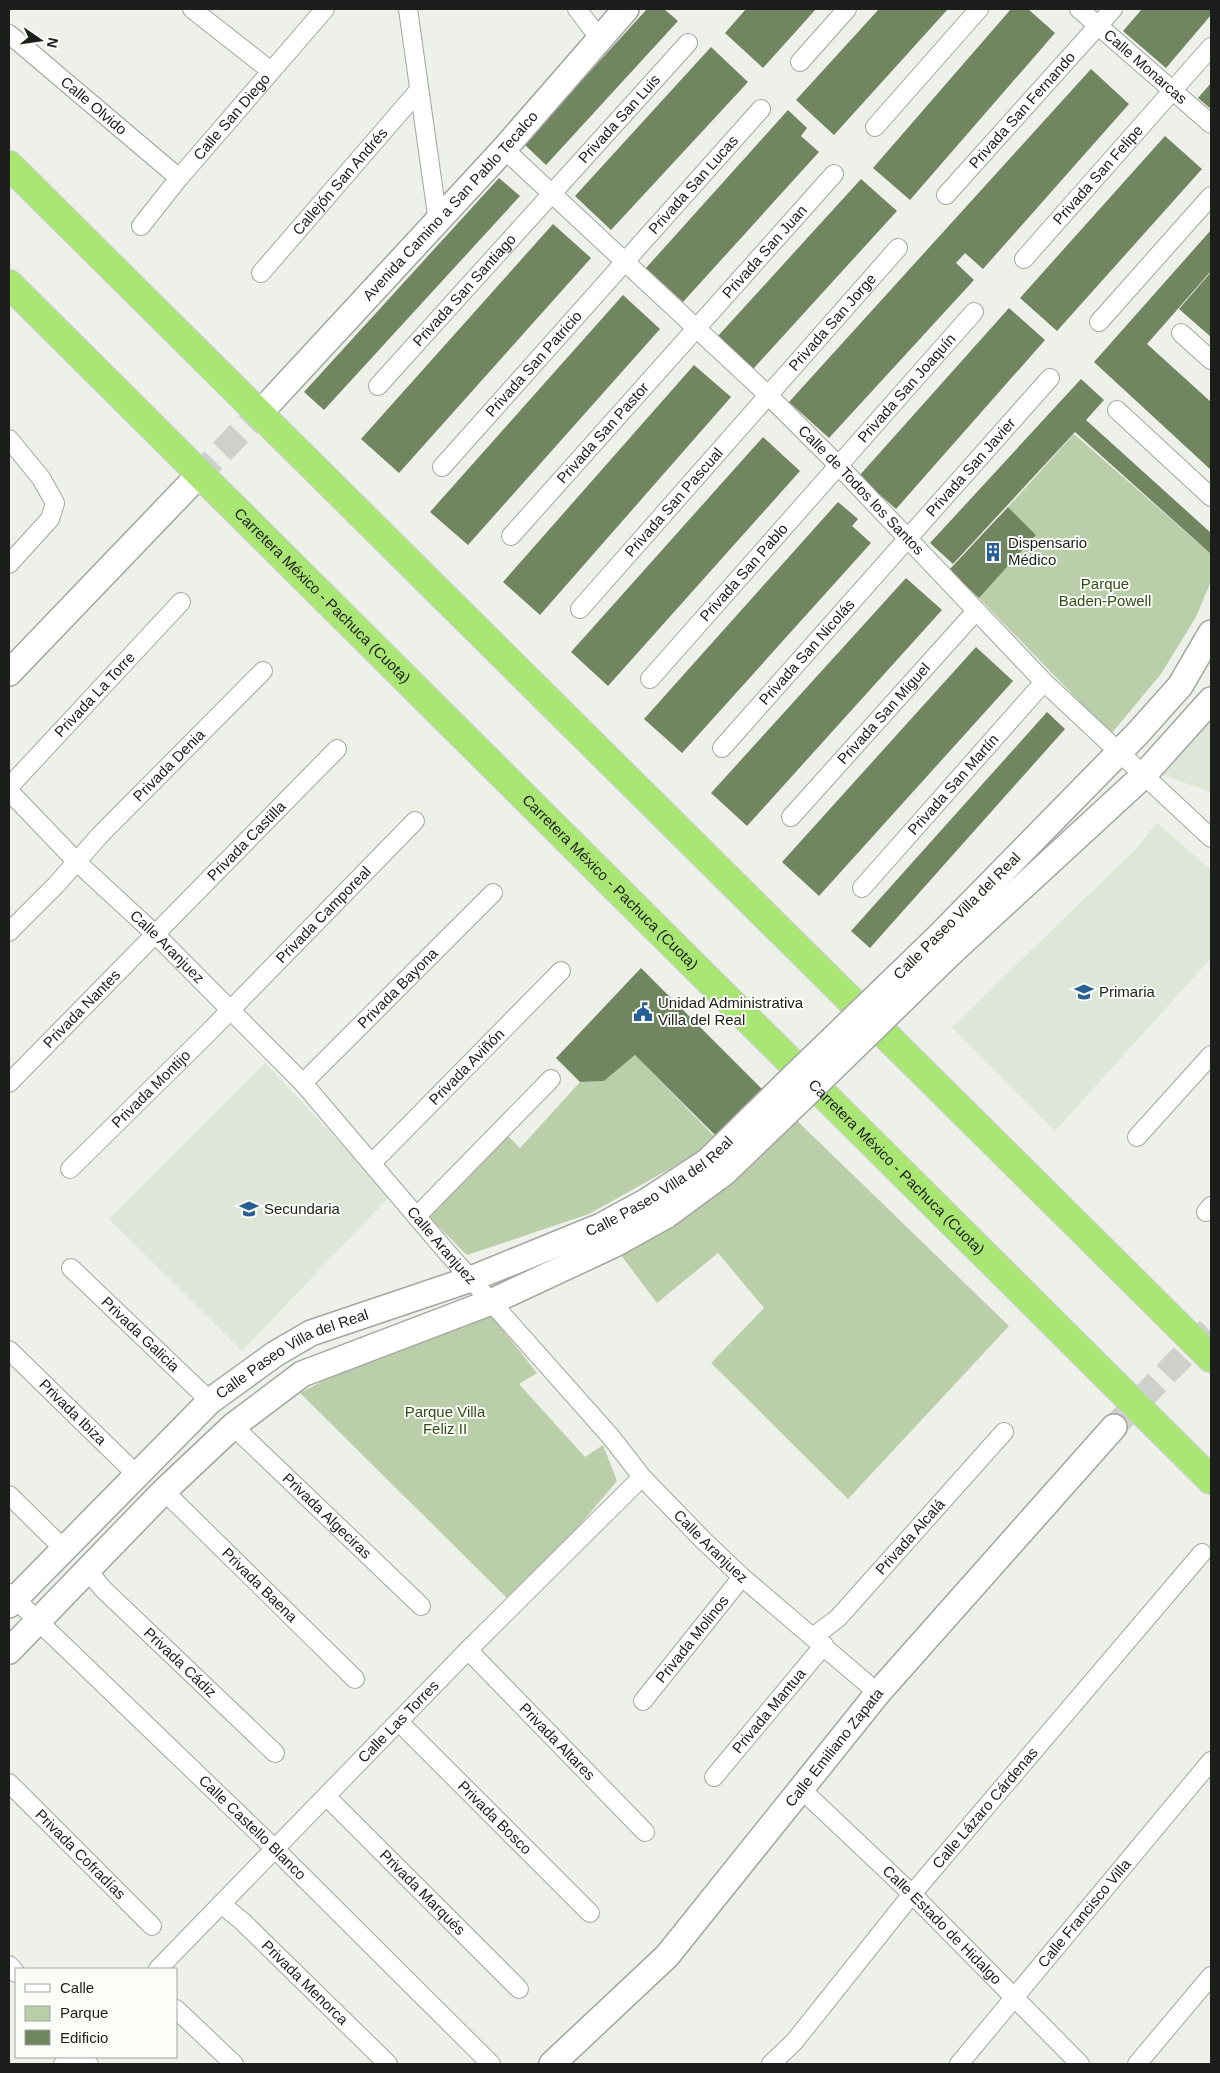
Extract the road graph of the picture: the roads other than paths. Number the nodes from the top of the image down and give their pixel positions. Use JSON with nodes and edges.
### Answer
{"nodes":[{"id":1,"x":192,"y":9,"type":"edge"},
{"id":2,"x":325,"y":9,"type":"edge"},
{"id":3,"x":408,"y":9,"type":"edge"},
{"id":4,"x":577,"y":9,"type":"edge"},
{"id":5,"x":626,"y":9,"type":"edge"},
{"id":6,"x":848,"y":9,"type":"edge"},
{"id":7,"x":979,"y":9,"type":"edge"},
{"id":8,"x":1079,"y":9,"type":"edge"},
{"id":9,"x":1113,"y":9,"type":"edge"},
{"id":10,"x":1099,"y":26,"type":"junction"},
{"id":11,"x":9,"y":34,"type":"edge"},
{"id":12,"x":600,"y":39,"type":"junction"},
{"id":13,"x":688,"y":43,"type":"dead end"},
{"id":14,"x":1211,"y":47,"type":"edge"},
{"id":15,"x":800,"y":62,"type":"dead end"},
{"id":16,"x":270,"y":71,"type":"junction"},
{"id":17,"x":419,"y":90,"type":"junction"},
{"id":18,"x":1173,"y":91,"type":"junction"},
{"id":19,"x":761,"y":109,"type":"dead end"},
{"id":20,"x":1211,"y":124,"type":"edge"},
{"id":21,"x":875,"y":127,"type":"dead end"},
{"id":22,"x":504,"y":149,"type":"junction"},
{"id":23,"x":9,"y":165,"type":"edge"},
{"id":24,"x":834,"y":174,"type":"dead end"},
{"id":25,"x":179,"y":178,"type":"junction"},
{"id":26,"x":946,"y":195,"type":"dead end"},
{"id":27,"x":551,"y":196,"type":"junction"},
{"id":28,"x":1211,"y":196,"type":"edge"},
{"id":29,"x":438,"y":222,"type":"junction"},
{"id":30,"x":141,"y":226,"type":"dead end"},
{"id":31,"x":898,"y":248,"type":"dead end"},
{"id":32,"x":1024,"y":259,"type":"dead end"},
{"id":33,"x":624,"y":261,"type":"junction"},
{"id":34,"x":261,"y":272,"type":"dead end"},
{"id":35,"x":9,"y":284,"type":"edge"},
{"id":36,"x":974,"y":312,"type":"dead end"},
{"id":37,"x":1099,"y":322,"type":"dead end"},
{"id":38,"x":695,"y":330,"type":"junction"},
{"id":39,"x":1181,"y":333,"type":"dead end"},
{"id":40,"x":1211,"y":360,"type":"edge"},
{"id":41,"x":1050,"y":378,"type":"dead end"},
{"id":42,"x":378,"y":386,"type":"dead end"},
{"id":43,"x":769,"y":396,"type":"junction"},
{"id":44,"x":271,"y":401,"type":"tunnel mouth"},
{"id":45,"x":1117,"y":410,"type":"dead end"},
{"id":46,"x":9,"y":440,"type":"edge"},
{"id":47,"x":840,"y":466,"type":"junction"},
{"id":48,"x":442,"y":467,"type":"dead end"},
{"id":49,"x":196,"y":478,"type":"tunnel mouth"},
{"id":50,"x":1211,"y":497,"type":"edge"},
{"id":51,"x":511,"y":536,"type":"dead end"},
{"id":52,"x":907,"y":539,"type":"junction"},
{"id":53,"x":892,"y":557,"type":"joint"},
{"id":54,"x":9,"y":564,"type":"edge"},
{"id":55,"x":181,"y":602,"type":"dead end"},
{"id":56,"x":580,"y":609,"type":"dead end"},
{"id":57,"x":976,"y":611,"type":"junction"},
{"id":58,"x":1211,"y":633,"type":"edge"},
{"id":59,"x":263,"y":671,"type":"dead end"},
{"id":60,"x":9,"y":673,"type":"edge"},
{"id":61,"x":650,"y":679,"type":"dead end"},
{"id":62,"x":1044,"y":682,"type":"junction"},
{"id":63,"x":1211,"y":700,"type":"edge"},
{"id":64,"x":722,"y":748,"type":"dead end"},
{"id":65,"x":337,"y":749,"type":"dead end"},
{"id":66,"x":1117,"y":753,"type":"junction"},
{"id":67,"x":1143,"y":776,"type":"junction"},
{"id":68,"x":9,"y":787,"type":"edge"},
{"id":69,"x":9,"y":791,"type":"edge"},
{"id":70,"x":791,"y":817,"type":"dead end"},
{"id":71,"x":414,"y":821,"type":"dead end"},
{"id":72,"x":1211,"y":838,"type":"edge"},
{"id":73,"x":77,"y":862,"type":"junction"},
{"id":74,"x":862,"y":888,"type":"dead end"},
{"id":75,"x":493,"y":893,"type":"dead end"},
{"id":76,"x":9,"y":932,"type":"edge"},
{"id":77,"x":155,"y":934,"type":"junction"},
{"id":78,"x":946,"y":944,"type":"junction"},
{"id":79,"x":561,"y":971,"type":"dead end"},
{"id":80,"x":231,"y":1009,"type":"junction"},
{"id":81,"x":1211,"y":1055,"type":"edge"},
{"id":82,"x":551,"y":1078,"type":"dead end"},
{"id":83,"x":9,"y":1083,"type":"edge"},
{"id":84,"x":302,"y":1083,"type":"junction"},
{"id":85,"x":793,"y":1092,"type":"junction"},
{"id":86,"x":1137,"y":1137,"type":"dead end"},
{"id":87,"x":372,"y":1163,"type":"junction"},
{"id":88,"x":70,"y":1169,"type":"dead end"},
{"id":89,"x":417,"y":1216,"type":"junction"},
{"id":90,"x":71,"y":1268,"type":"dead end"},
{"id":91,"x":471,"y":1279,"type":"junction"},
{"id":92,"x":491,"y":1302,"type":"junction"},
{"id":93,"x":9,"y":1350,"type":"edge"},
{"id":94,"x":1211,"y":1358,"type":"edge"},
{"id":95,"x":210,"y":1401,"type":"junction"},
{"id":96,"x":233,"y":1426,"type":"junction"},
{"id":97,"x":1114,"y":1427,"type":"tunnel mouth"},
{"id":98,"x":1004,"y":1432,"type":"dead end"},
{"id":99,"x":137,"y":1474,"type":"junction"},
{"id":100,"x":642,"y":1477,"type":"junction"},
{"id":101,"x":1211,"y":1480,"type":"edge"},
{"id":102,"x":164,"y":1491,"type":"junction"},
{"id":103,"x":9,"y":1495,"type":"edge"},
{"id":104,"x":64,"y":1549,"type":"junction"},
{"id":105,"x":1202,"y":1553,"type":"dead end"},
{"id":106,"x":88,"y":1571,"type":"junction"},
{"id":107,"x":742,"y":1578,"type":"junction"},
{"id":108,"x":11,"y":1599,"type":"edge"},
{"id":109,"x":421,"y":1606,"type":"dead end"},
{"id":110,"x":38,"y":1621,"type":"junction"},
{"id":111,"x":818,"y":1641,"type":"junction"},
{"id":112,"x":468,"y":1650,"type":"junction"},
{"id":113,"x":9,"y":1651,"type":"edge"},
{"id":114,"x":355,"y":1679,"type":"dead end"},
{"id":115,"x":878,"y":1693,"type":"junction"},
{"id":116,"x":643,"y":1701,"type":"dead end"},
{"id":117,"x":400,"y":1723,"type":"junction"},
{"id":118,"x":274,"y":1753,"type":"dead end"},
{"id":119,"x":1211,"y":1761,"type":"edge"},
{"id":120,"x":714,"y":1777,"type":"dead end"},
{"id":121,"x":9,"y":1783,"type":"edge"},
{"id":122,"x":801,"y":1789,"type":"junction"},
{"id":123,"x":327,"y":1797,"type":"junction"},
{"id":124,"x":645,"y":1832,"type":"dead end"},
{"id":125,"x":275,"y":1849,"type":"junction"},
{"id":126,"x":912,"y":1894,"type":"junction"},
{"id":127,"x":221,"y":1904,"type":"junction"},
{"id":128,"x":590,"y":1913,"type":"dead end"},
{"id":129,"x":152,"y":1926,"type":"dead end"},
{"id":130,"x":159,"y":1968,"type":"edge"},
{"id":131,"x":1211,"y":1976,"type":"edge"},
{"id":132,"x":519,"y":1988,"type":"dead end"},
{"id":133,"x":1014,"y":1996,"type":"junction"},
{"id":134,"x":178,"y":2012,"type":"edge"},
{"id":135,"x":234,"y":2064,"type":"edge"},
{"id":136,"x":388,"y":2064,"type":"edge"},
{"id":137,"x":491,"y":2064,"type":"edge"},
{"id":138,"x":552,"y":2064,"type":"edge"},
{"id":139,"x":771,"y":2064,"type":"edge"},
{"id":140,"x":959,"y":2064,"type":"edge"},
{"id":141,"x":1080,"y":2064,"type":"edge"},
{"id":142,"x":1137,"y":2064,"type":"edge"}],
"edges":[{"from":1,"to":16,"type":"street"},
{"from":2,"to":16,"type":"street","name":"Calle San Diego"},
{"from":3,"to":17,"type":"street"},
{"from":4,"to":12,"type":"street"},
{"from":5,"to":12,"type":"street","name":"Avenida Camino a San Pablo Tecalco"},
{"from":6,"to":15,"type":"street"},
{"from":7,"to":21,"type":"street"},
{"from":8,"to":10,"type":"street","name":"Calle Monarcas"},
{"from":9,"to":10,"type":"street","name":"Privada San Fernando"},
{"from":10,"to":18,"type":"street","name":"Calle Monarcas"},
{"from":10,"to":26,"type":"street","name":"Privada San Fernando"},
{"from":11,"to":25,"type":"street","name":"Calle Olvido"},
{"from":12,"to":22,"type":"street","name":"Avenida Camino a San Pablo Tecalco"},
{"from":13,"to":27,"type":"street","name":"Privada San Luis"},
{"from":14,"to":18,"type":"street","name":"Privada San Felipe"},
{"from":16,"to":25,"type":"street","name":"Calle San Diego"},
{"from":17,"to":29,"type":"street"},
{"from":17,"to":34,"type":"street","name":"Callejón San Andrés"},
{"from":18,"to":20,"type":"street","name":"Calle Monarcas"},
{"from":18,"to":32,"type":"street","name":"Privada San Felipe"},
{"from":19,"to":33,"type":"street","name":"Privada San Lucas"},
{"from":22,"to":27,"type":"street","name":"Calle de Todos los Santos"},
{"from":22,"to":29,"type":"street","name":"Avenida Camino a San Pablo Tecalco"},
{"from":23,"to":94,"type":"highway"},
{"from":24,"to":38,"type":"street","name":"Privada San Juan"},
{"from":25,"to":30,"type":"street","name":"Calle San Diego"},
{"from":27,"to":33,"type":"street","name":"Calle de Todos los Santos"},
{"from":27,"to":42,"type":"street","name":"Privada San Santiago"},
{"from":28,"to":37,"type":"street"},
{"from":29,"to":44,"type":"street","name":"Avenida Camino a San Pablo Tecalco"},
{"from":31,"to":43,"type":"street","name":"Privada San Jorge"},
{"from":33,"to":38,"type":"street","name":"Calle de Todos los Santos"},
{"from":33,"to":48,"type":"street","name":"Privada San Patricio"},
{"from":35,"to":101,"type":"highway","name":"Carretera México - Pachuca (Cuota)"},
{"from":36,"to":47,"type":"street","name":"Privada San Joaquín"},
{"from":38,"to":43,"type":"street","name":"Calle de Todos los Santos"},
{"from":38,"to":51,"type":"street","name":"Privada San Pastor"},
{"from":39,"to":40,"type":"street"},
{"from":41,"to":52,"type":"street","name":"Privada San Javier"},
{"from":43,"to":47,"type":"street","name":"Calle de Todos los Santos"},
{"from":43,"to":56,"type":"street","name":"Privada San Pascual"},
{"from":45,"to":50,"type":"street"},
{"from":46,"to":54,"type":"street"},
{"from":47,"to":52,"type":"street","name":"Calle de Todos los Santos"},
{"from":47,"to":61,"type":"street","name":"Privada San Pablo"},
{"from":49,"to":60,"type":"street"},
{"from":52,"to":53,"type":"street","name":"Privada San Javier"},
{"from":52,"to":57,"type":"street","name":"Calle de Todos los Santos"},
{"from":53,"to":64,"type":"street","name":"Privada San Nicolás"},
{"from":55,"to":68,"type":"street","name":"Privada La Torre"},
{"from":57,"to":62,"type":"street","name":"Calle de Todos los Santos"},
{"from":57,"to":70,"type":"street","name":"Privada San Miguel"},
{"from":58,"to":66,"type":"street","name":"Calle Paseo Villa del Real"},
{"from":59,"to":73,"type":"street","name":"Privada Denia"},
{"from":62,"to":66,"type":"street","name":"Calle de Todos los Santos"},
{"from":62,"to":74,"type":"street","name":"Privada San Martín"},
{"from":63,"to":67,"type":"street","name":"Calle Paseo Villa del Real"},
{"from":65,"to":77,"type":"street","name":"Privada Castilla"},
{"from":66,"to":67,"type":"street","name":"Calle de Todos los Santos"},
{"from":66,"to":78,"type":"street","name":"Calle Paseo Villa del Real"},
{"from":67,"to":72,"type":"street","name":"Calle de Todos los Santos"},
{"from":67,"to":78,"type":"street","name":"Calle Paseo Villa del Real"},
{"from":69,"to":73,"type":"street","name":"Calle Aranjuez"},
{"from":71,"to":80,"type":"street","name":"Privada Camporeal"},
{"from":73,"to":76,"type":"street","name":"Privada Denia"},
{"from":73,"to":77,"type":"street","name":"Calle Aranjuez"},
{"from":75,"to":84,"type":"street","name":"Privada Bayona"},
{"from":77,"to":80,"type":"street","name":"Calle Aranjuez"},
{"from":77,"to":83,"type":"street","name":"Privada Nantes"},
{"from":78,"to":85,"type":"street","name":"Calle Paseo Villa del Real","bridge":true},
{"from":79,"to":87,"type":"street","name":"Privada Aviñón"},
{"from":80,"to":84,"type":"street","name":"Calle Aranjuez"},
{"from":80,"to":88,"type":"street","name":"Privada Montijo"},
{"from":81,"to":86,"type":"street"},
{"from":82,"to":89,"type":"street"},
{"from":84,"to":87,"type":"street","name":"Calle Aranjuez"},
{"from":85,"to":91,"type":"street","name":"Calle Paseo Villa del Real"},
{"from":85,"to":92,"type":"street","name":"Calle Paseo Villa del Real"},
{"from":87,"to":89,"type":"street","name":"Calle Aranjuez"},
{"from":89,"to":91,"type":"street","name":"Calle Aranjuez"},
{"from":90,"to":95,"type":"street","name":"Privada Galicia"},
{"from":91,"to":92,"type":"street","name":"Calle Aranjuez"},
{"from":91,"to":95,"type":"street","name":"Calle Paseo Villa del Real"},
{"from":92,"to":96,"type":"street","name":"Calle Paseo Villa del Real"},
{"from":92,"to":100,"type":"street","name":"Calle Aranjuez"},
{"from":93,"to":99,"type":"street","name":"Privada Ibiza"},
{"from":95,"to":99,"type":"street","name":"Calle Paseo Villa del Real"},
{"from":96,"to":102,"type":"street","name":"Calle Paseo Villa del Real"},
{"from":96,"to":109,"type":"street","name":"Privada Algeciras"},
{"from":97,"to":115,"type":"street","name":"Calle Emiliano Zapata"},
{"from":98,"to":111,"type":"street","name":"Privada Alcalá"},
{"from":99,"to":104,"type":"street","name":"Calle Paseo Villa del Real"},
{"from":100,"to":107,"type":"street","name":"Calle Aranjuez"},
{"from":100,"to":112,"type":"street","name":"Calle Las Torres"},
{"from":102,"to":106,"type":"street","name":"Calle Paseo Villa del Real"},
{"from":102,"to":114,"type":"street","name":"Privada Baena"},
{"from":103,"to":104,"type":"street"},
{"from":104,"to":108,"type":"street","name":"Calle Paseo Villa del Real"},
{"from":105,"to":126,"type":"street","name":"Calle Lázaro Cárdenas"},
{"from":106,"to":110,"type":"street","name":"Calle Paseo Villa del Real"},
{"from":106,"to":118,"type":"street","name":"Privada Cádiz"},
{"from":107,"to":111,"type":"street","name":"Calle Aranjuez"},
{"from":107,"to":116,"type":"street","name":"Privada Molinos"},
{"from":108,"to":110,"type":"street","name":"Calle Castello Blanco"},
{"from":110,"to":113,"type":"street","name":"Calle Paseo Villa del Real"},
{"from":110,"to":125,"type":"street","name":"Calle Castello Blanco"},
{"from":111,"to":115,"type":"street","name":"Calle Aranjuez"},
{"from":111,"to":120,"type":"street","name":"Privada Mantua"},
{"from":112,"to":117,"type":"street","name":"Calle Las Torres"},
{"from":112,"to":124,"type":"street","name":"Privada Altares"},
{"from":115,"to":122,"type":"street","name":"Calle Emiliano Zapata"},
{"from":117,"to":123,"type":"street","name":"Calle Las Torres"},
{"from":117,"to":128,"type":"street","name":"Privada Bosco"},
{"from":119,"to":133,"type":"street","name":"Calle Francisco Villa"},
{"from":121,"to":129,"type":"street","name":"Privada Cofradías"},
{"from":122,"to":126,"type":"street","name":"Calle Estado de Hidalgo"},
{"from":122,"to":138,"type":"street","name":"Calle Emiliano Zapata"},
{"from":123,"to":125,"type":"street","name":"Calle Las Torres"},
{"from":123,"to":132,"type":"street","name":"Privada Marqués"},
{"from":125,"to":127,"type":"street","name":"Calle Las Torres"},
{"from":125,"to":137,"type":"street","name":"Calle Castello Blanco"},
{"from":126,"to":133,"type":"street","name":"Calle Estado de Hidalgo"},
{"from":126,"to":139,"type":"street","name":"Calle Lázaro Cárdenas"},
{"from":127,"to":130,"type":"street","name":"Calle Las Torres"},
{"from":127,"to":136,"type":"street","name":"Privada Menorca"},
{"from":131,"to":142,"type":"street"},
{"from":133,"to":140,"type":"street","name":"Calle Francisco Villa"},
{"from":133,"to":141,"type":"street","name":"Calle Estado de Hidalgo"},
{"from":134,"to":135,"type":"street"}]}
